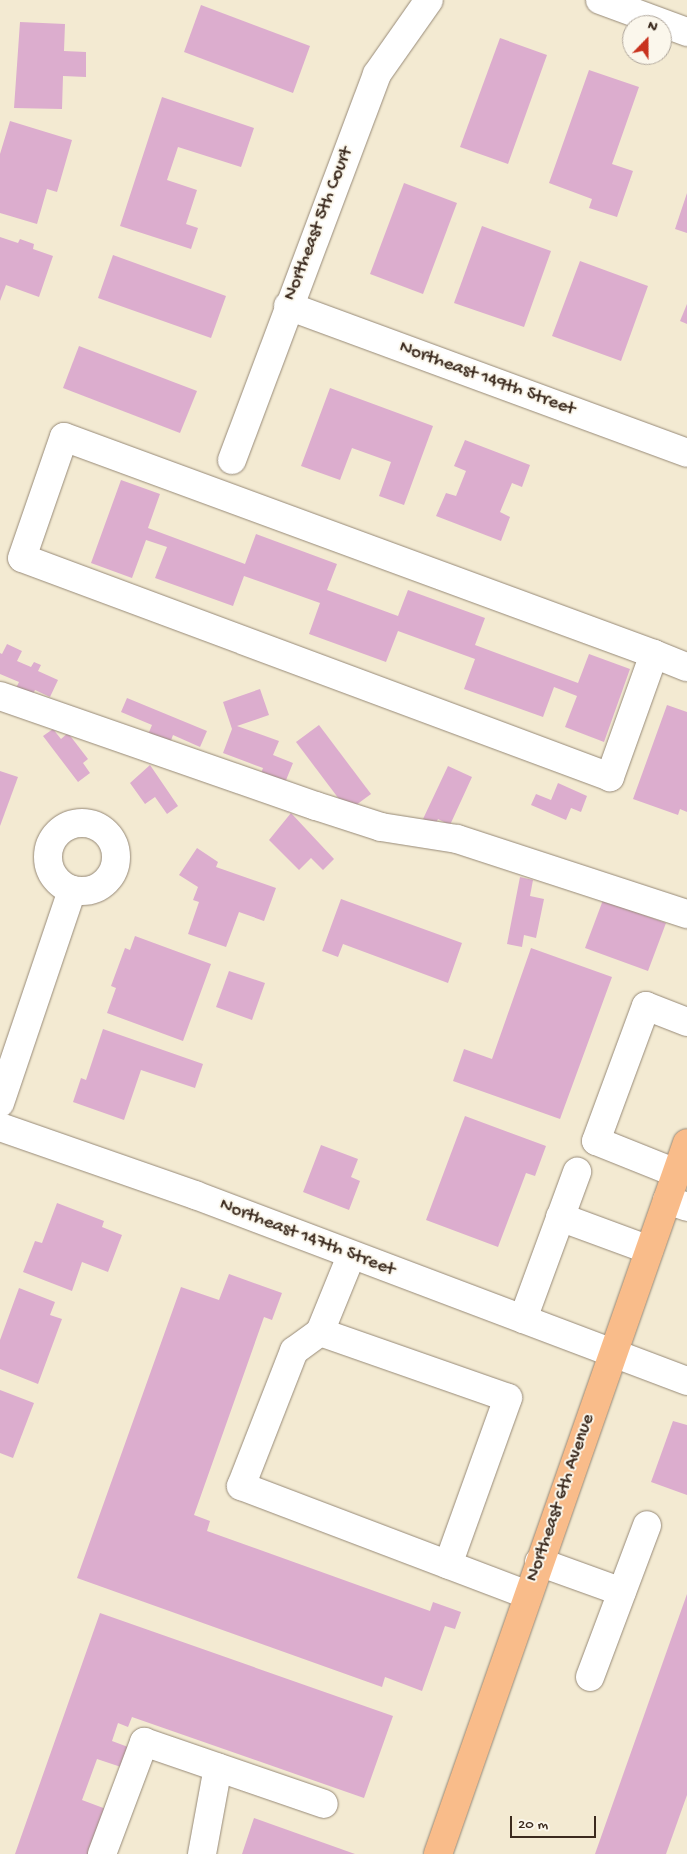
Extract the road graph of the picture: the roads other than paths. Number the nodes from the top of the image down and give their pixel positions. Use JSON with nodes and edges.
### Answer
{"nodes":[{"id":1,"x":429,"y":0,"type":"edge"},
{"id":2,"x":600,"y":0,"type":"edge"},
{"id":3,"x":687,"y":32,"type":"edge"},
{"id":4,"x":288,"y":306,"type":"junction"},
{"id":5,"x":687,"y":453,"type":"edge"},
{"id":6,"x":232,"y":460,"type":"dead end"},
{"id":7,"x":654,"y":654,"type":"junction"},
{"id":8,"x":687,"y":667,"type":"edge"},
{"id":9,"x":0,"y":696,"type":"edge"},
{"id":10,"x":72,"y":890,"type":"dead end"},
{"id":11,"x":687,"y":914,"type":"edge"},
{"id":12,"x":687,"y":1022,"type":"edge"},
{"id":13,"x":0,"y":1103,"type":"edge"},
{"id":14,"x":0,"y":1127,"type":"edge"},
{"id":15,"x":684,"y":1154,"type":"edge"},
{"id":16,"x":577,"y":1172,"type":"dead end"},
{"id":17,"x":677,"y":1203,"type":"edge"},
{"id":18,"x":560,"y":1217,"type":"junction"},
{"id":19,"x":649,"y":1250,"type":"junction"},
{"id":20,"x":351,"y":1256,"type":"junction"},
{"id":21,"x":522,"y":1319,"type":"junction"},
{"id":22,"x":320,"y":1332,"type":"junction"},
{"id":23,"x":614,"y":1348,"type":"junction"},
{"id":24,"x":687,"y":1368,"type":"edge"},
{"id":25,"x":687,"y":1381,"type":"edge"},
{"id":26,"x":647,"y":1525,"type":"dead end"},
{"id":27,"x":539,"y":1562,"type":"junction"},
{"id":28,"x":448,"y":1565,"type":"junction"},
{"id":29,"x":622,"y":1592,"type":"junction"},
{"id":30,"x":528,"y":1595,"type":"junction"},
{"id":31,"x":590,"y":1677,"type":"dead end"},
{"id":32,"x":218,"y":1767,"type":"junction"},
{"id":33,"x":324,"y":1804,"type":"dead end"},
{"id":34,"x":102,"y":1854,"type":"edge"},
{"id":35,"x":202,"y":1854,"type":"edge"},
{"id":36,"x":438,"y":1854,"type":"edge"}],
"edges":[{"from":1,"to":4,"type":"street","name":"Northeast 5th Court"},
{"from":2,"to":3,"type":"street"},
{"from":4,"to":5,"type":"street","name":"Northeast 149th Street"},
{"from":4,"to":6,"type":"street","name":"Northeast 5th Court"},
{"from":7,"to":7,"type":"street"},
{"from":7,"to":8,"type":"street"},
{"from":9,"to":11,"type":"street"},
{"from":10,"to":13,"type":"street"},
{"from":12,"to":15,"type":"street"},
{"from":14,"to":20,"type":"street","name":"Northeast 147th Street"},
{"from":15,"to":17,"type":"main road","name":"Northeast 6th Avenue"},
{"from":16,"to":18,"type":"street"},
{"from":17,"to":19,"type":"main road","name":"Northeast 6th Avenue"},
{"from":18,"to":19,"type":"street"},
{"from":18,"to":21,"type":"street"},
{"from":19,"to":23,"type":"main road","name":"Northeast 6th Avenue"},
{"from":20,"to":21,"type":"street","name":"Northeast 147th Street"},
{"from":20,"to":22,"type":"street"},
{"from":21,"to":23,"type":"street","name":"Northeast 147th Street"},
{"from":22,"to":28,"type":"street"},
{"from":22,"to":28,"type":"street"},
{"from":23,"to":24,"type":"street"},
{"from":23,"to":25,"type":"street"},
{"from":23,"to":27,"type":"main road","name":"Northeast 6th Avenue"},
{"from":26,"to":29,"type":"street"},
{"from":27,"to":29,"type":"street"},
{"from":27,"to":30,"type":"main road","name":"Northeast 6th Avenue"},
{"from":28,"to":30,"type":"street"},
{"from":29,"to":31,"type":"street"},
{"from":30,"to":36,"type":"main road","name":"Northeast 6th Avenue"},
{"from":32,"to":33,"type":"street"},
{"from":32,"to":34,"type":"street"},
{"from":32,"to":35,"type":"street"}]}
